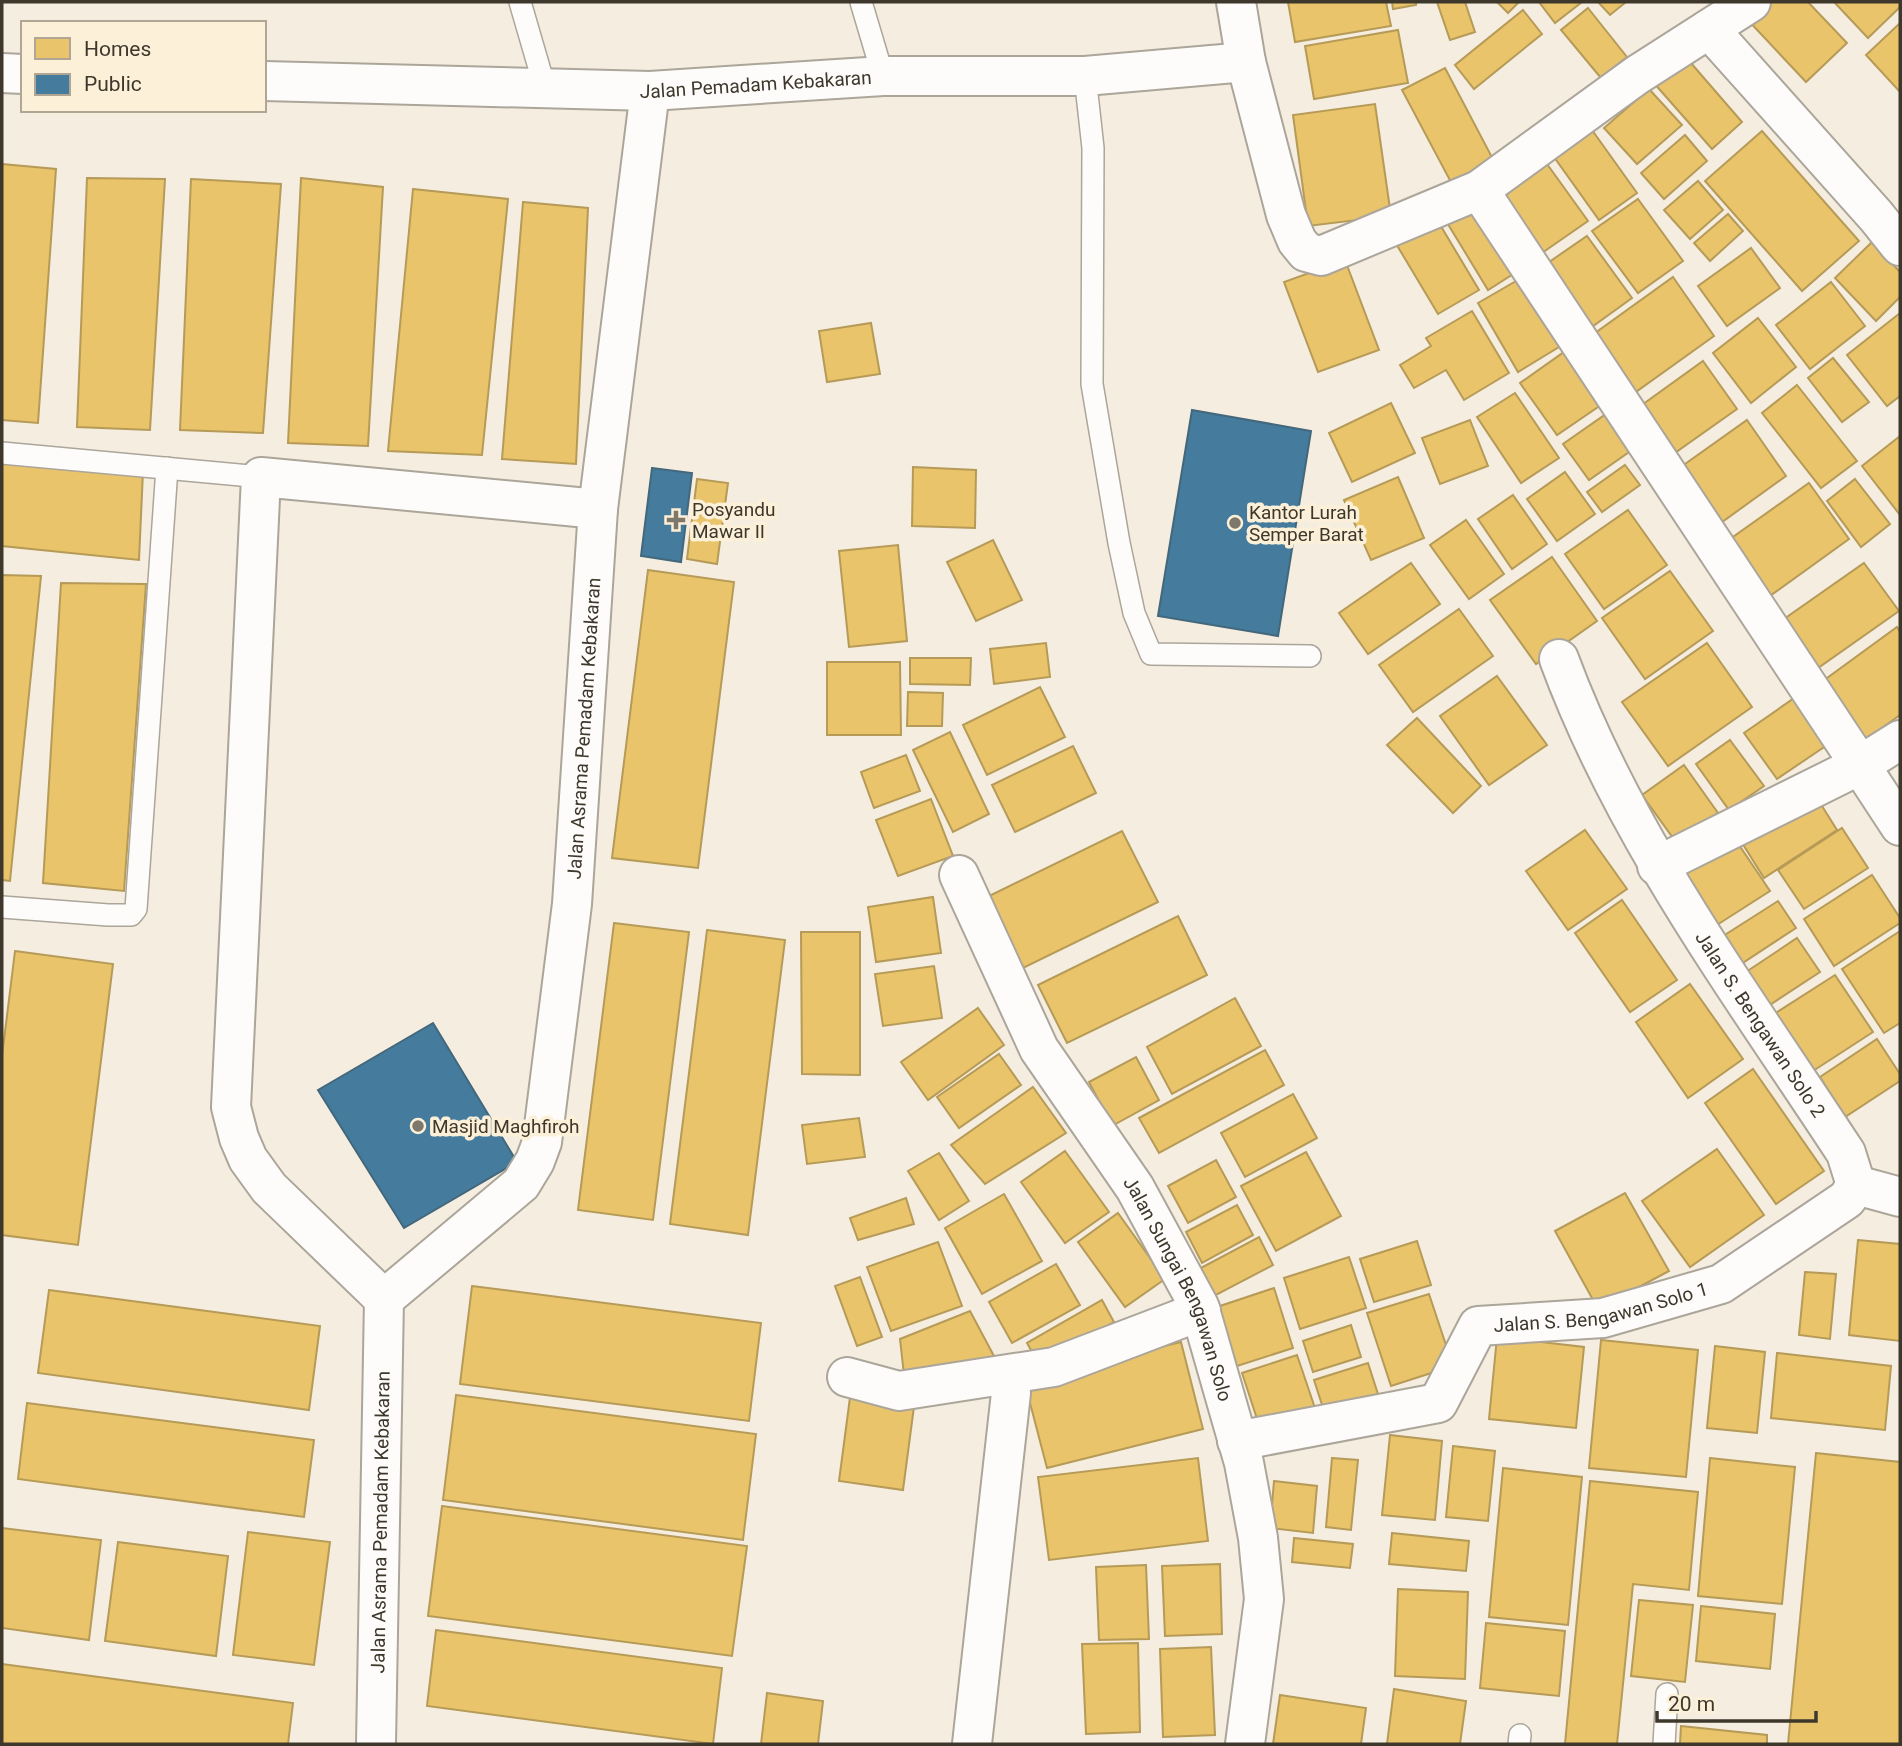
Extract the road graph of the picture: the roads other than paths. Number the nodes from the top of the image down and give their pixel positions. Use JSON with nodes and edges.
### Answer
{"nodes":[{"id":1,"x":520,"y":2,"type":"edge"},
{"id":2,"x":861,"y":2,"type":"edge"},
{"id":3,"x":1236,"y":2,"type":"edge"},
{"id":4,"x":1751,"y":2,"type":"edge"},
{"id":5,"x":1709,"y":29,"type":"junction"},
{"id":6,"x":1246,"y":62,"type":"junction"},
{"id":7,"x":2,"y":73,"type":"edge"},
{"id":8,"x":21,"y":74,"type":"edge"},
{"id":9,"x":883,"y":76,"type":"junction"},
{"id":10,"x":1085,"y":76,"type":"junction"},
{"id":11,"x":266,"y":80,"type":"edge"},
{"id":12,"x":545,"y":88,"type":"junction"},
{"id":13,"x":650,"y":92,"type":"junction"},
{"id":14,"x":1479,"y":190,"type":"junction"},
{"id":15,"x":1900,"y":247,"type":"edge"},
{"id":16,"x":2,"y":453,"type":"edge"},
{"id":17,"x":167,"y":468,"type":"junction"},
{"id":18,"x":261,"y":477,"type":"junction"},
{"id":19,"x":597,"y":509,"type":"junction"},
{"id":20,"x":1310,"y":656,"type":"dead end"},
{"id":21,"x":1559,"y":659,"type":"dead end"},
{"id":22,"x":1900,"y":740,"type":"edge"},
{"id":23,"x":1860,"y":765,"type":"junction"},
{"id":24,"x":1900,"y":826,"type":"edge"},
{"id":25,"x":1657,"y":866,"type":"junction"},
{"id":26,"x":959,"y":875,"type":"dead end"},
{"id":27,"x":2,"y":907,"type":"edge"},
{"id":28,"x":1856,"y":1185,"type":"junction"},
{"id":29,"x":1900,"y":1197,"type":"edge"},
{"id":30,"x":384,"y":1299,"type":"junction"},
{"id":31,"x":1201,"y":1311,"type":"junction"},
{"id":32,"x":847,"y":1377,"type":"dead end"},
{"id":33,"x":1011,"y":1393,"type":"dead end"},
{"id":34,"x":1237,"y":1441,"type":"junction"},
{"id":35,"x":1667,"y":1695,"type":"dead end"},
{"id":36,"x":376,"y":1744,"type":"edge"},
{"id":37,"x":972,"y":1744,"type":"edge"},
{"id":38,"x":1245,"y":1744,"type":"edge"},
{"id":39,"x":1664,"y":1744,"type":"edge"}],
"edges":[{"from":1,"to":12,"type":"lane"},
{"from":2,"to":9,"type":"lane"},
{"from":3,"to":6,"type":"street"},
{"from":4,"to":5,"type":"street"},
{"from":5,"to":14,"type":"street"},
{"from":5,"to":15,"type":"street"},
{"from":6,"to":10,"type":"street","name":"Jalan Pemadam Kebakaran"},
{"from":6,"to":14,"type":"street"},
{"from":7,"to":8,"type":"street"},
{"from":9,"to":10,"type":"street","name":"Jalan Pemadam Kebakaran"},
{"from":9,"to":13,"type":"street","name":"Jalan Pemadam Kebakaran"},
{"from":10,"to":20,"type":"lane"},
{"from":11,"to":12,"type":"street","name":"Jalan Pemadam Kebakaran"},
{"from":12,"to":13,"type":"street","name":"Jalan Pemadam Kebakaran"},
{"from":13,"to":19,"type":"street","name":"Jalan Asrama Pemadam Kebakaran"},
{"from":14,"to":23,"type":"street"},
{"from":16,"to":17,"type":"lane"},
{"from":17,"to":18,"type":"lane"},
{"from":17,"to":27,"type":"lane"},
{"from":18,"to":19,"type":"street"},
{"from":18,"to":30,"type":"street"},
{"from":19,"to":30,"type":"street","name":"Jalan Asrama Pemadam Kebakaran"},
{"from":21,"to":25,"type":"street","name":"Jalan S. Bengawan Solo 2"},
{"from":22,"to":23,"type":"street"},
{"from":23,"to":24,"type":"street"},
{"from":23,"to":25,"type":"street"},
{"from":25,"to":28,"type":"street","name":"Jalan S. Bengawan Solo 2"},
{"from":26,"to":31,"type":"street","name":"Jalan Sungai Bengawan Solo"},
{"from":28,"to":29,"type":"street"},
{"from":28,"to":34,"type":"street","name":"Jalan S. Bengawan Solo 1"},
{"from":30,"to":36,"type":"street","name":"Jalan Asrama Pemadam Kebakaran"},
{"from":31,"to":32,"type":"street"},
{"from":31,"to":34,"type":"street","name":"Jalan Sungai Bengawan Solo"},
{"from":33,"to":37,"type":"street"},
{"from":34,"to":38,"type":"street","name":"Jalan Sungai Bengawan Solo"},
{"from":35,"to":39,"type":"lane"}]}
